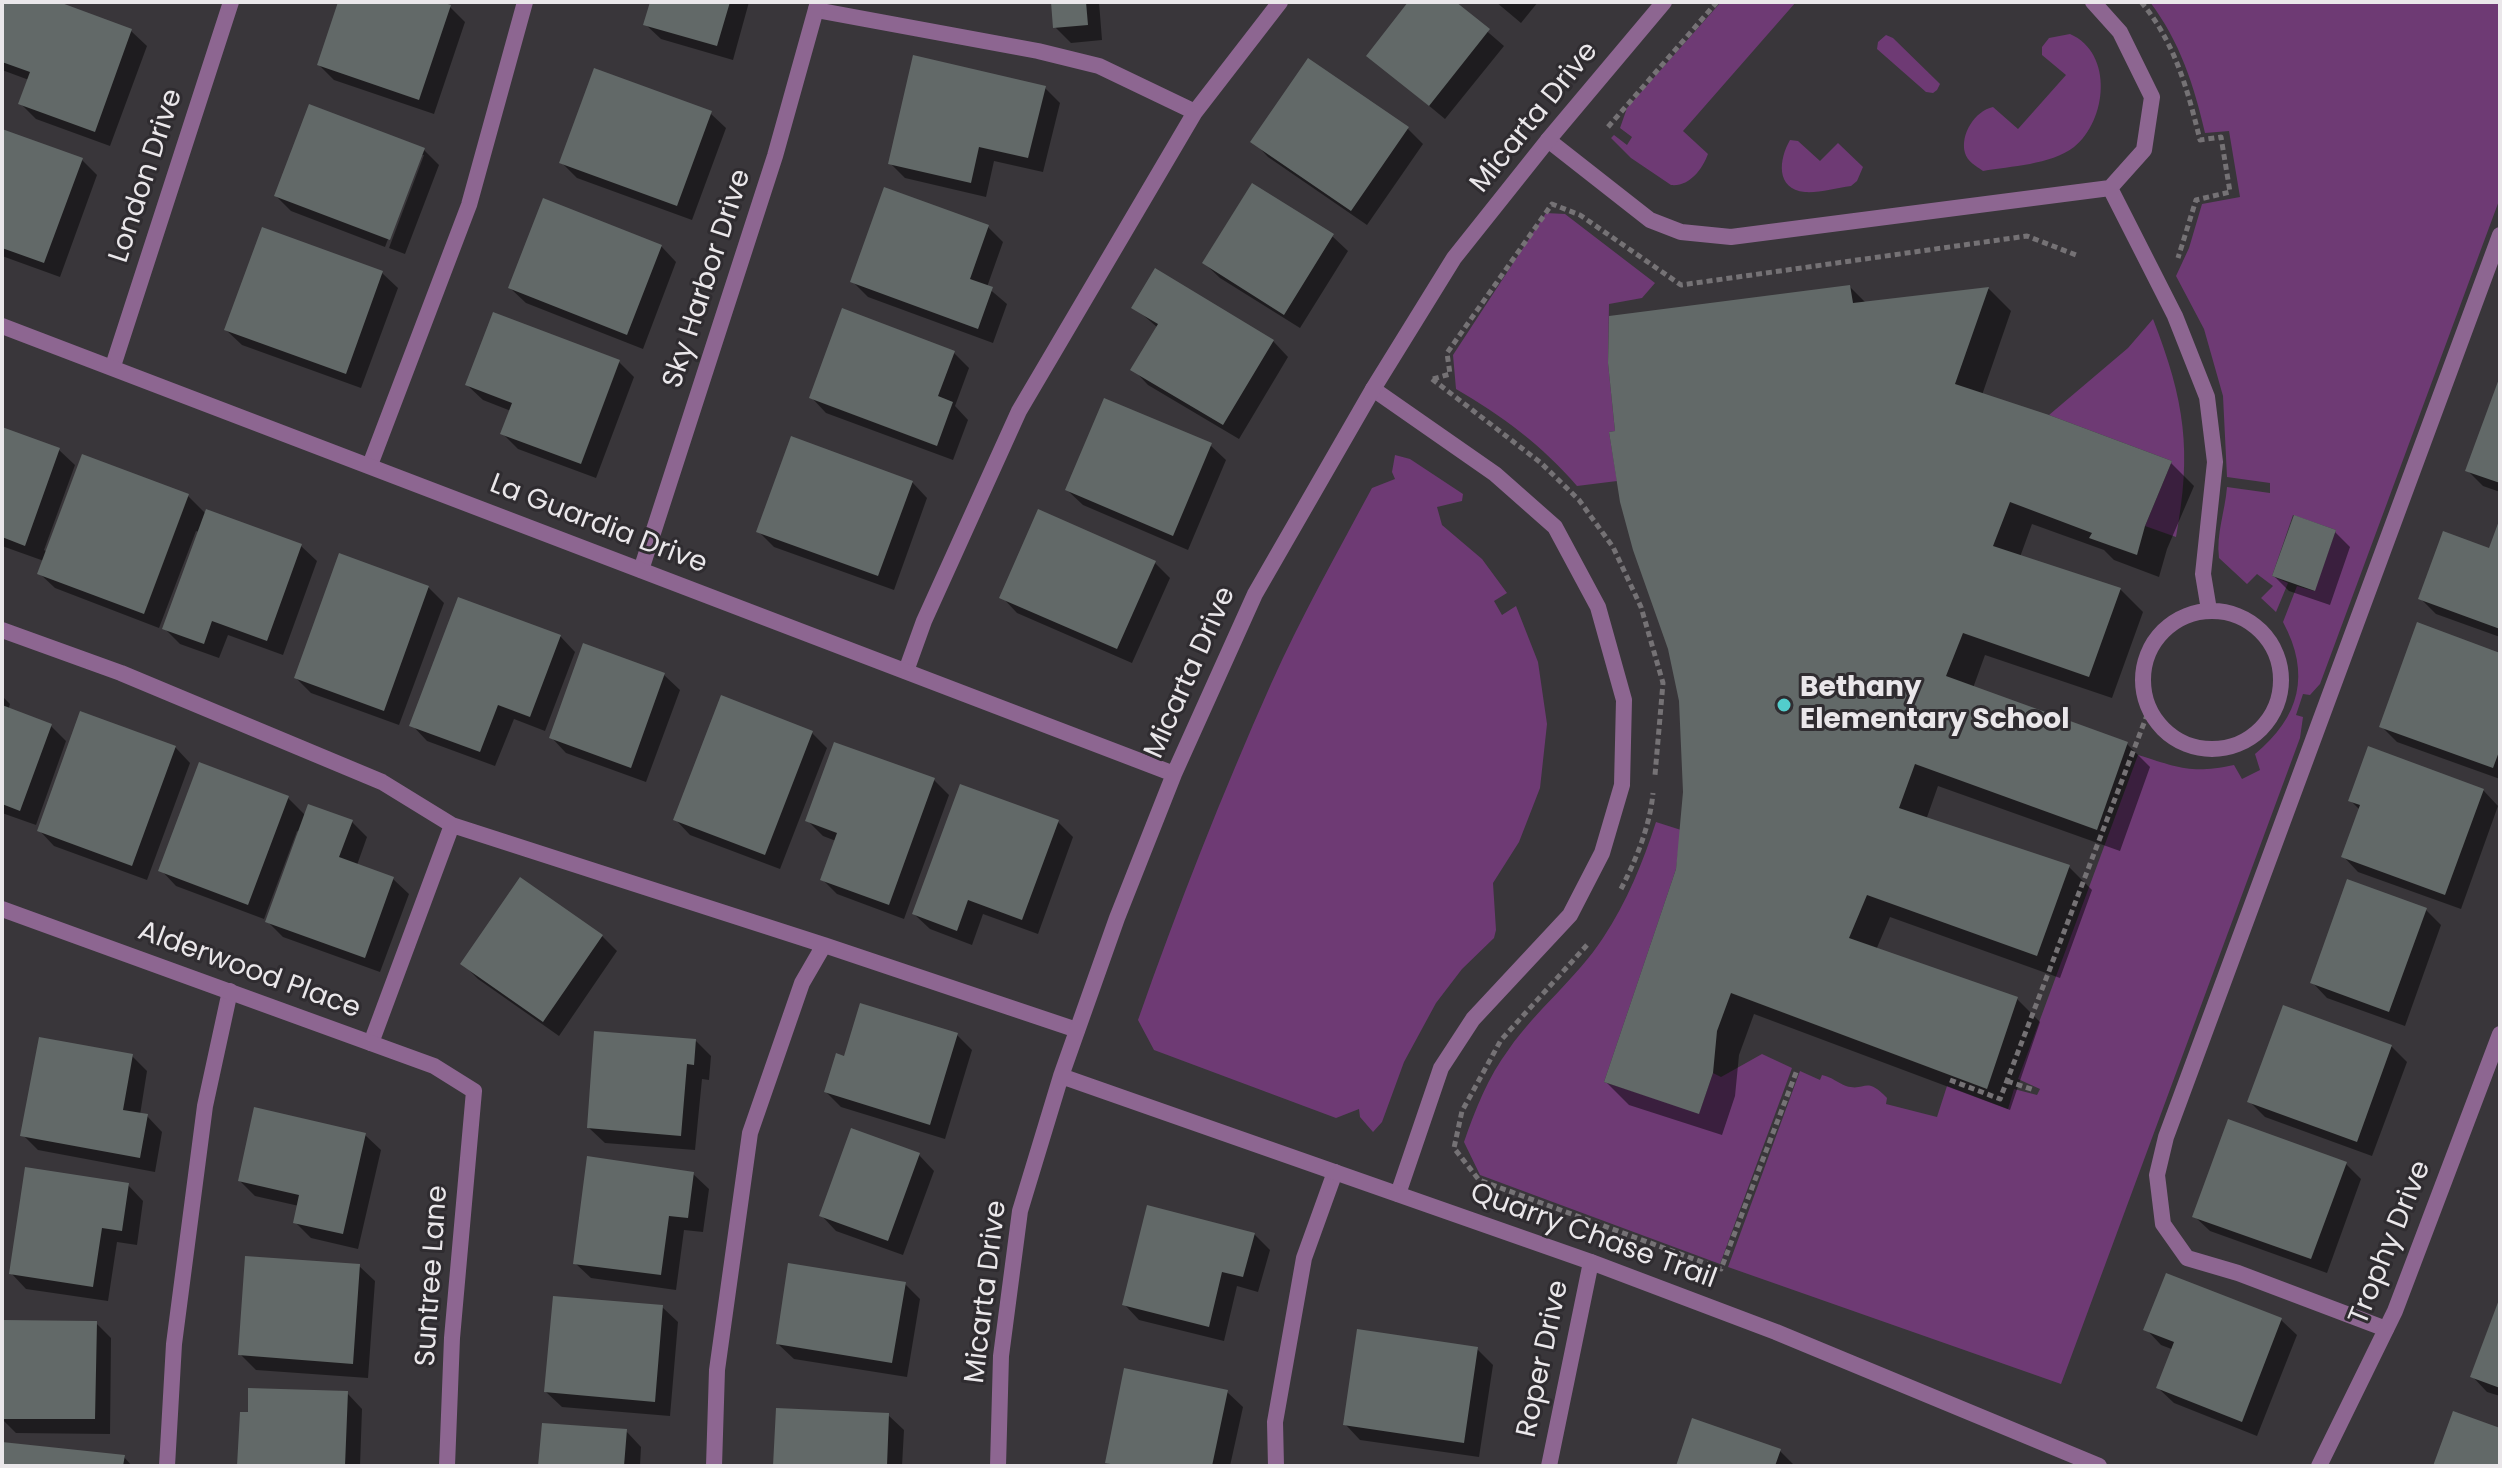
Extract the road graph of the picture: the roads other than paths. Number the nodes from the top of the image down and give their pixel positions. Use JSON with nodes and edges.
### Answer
{"nodes":[{"id":1,"x":231,"y":2,"type":"edge"},
{"id":2,"x":525,"y":2,"type":"edge"},
{"id":3,"x":1280,"y":2,"type":"edge"},
{"id":4,"x":1664,"y":2,"type":"edge"},
{"id":5,"x":2093,"y":2,"type":"edge"},
{"id":6,"x":817,"y":6,"type":"edge"},
{"id":7,"x":1195,"y":112,"type":"junction"},
{"id":8,"x":1548,"y":140,"type":"junction"},
{"id":9,"x":2110,"y":188,"type":"junction"},
{"id":10,"x":2500,"y":235,"type":"edge"},
{"id":11,"x":2,"y":326,"type":"edge"},
{"id":12,"x":113,"y":366,"type":"junction"},
{"id":13,"x":1373,"y":389,"type":"junction"},
{"id":14,"x":370,"y":465,"type":"junction"},
{"id":15,"x":641,"y":570,"type":"junction"},
{"id":16,"x":2209,"y":610,"type":"junction"},
{"id":17,"x":2,"y":630,"type":"edge"},
{"id":18,"x":906,"y":671,"type":"junction"},
{"id":19,"x":1174,"y":774,"type":"junction"},
{"id":20,"x":452,"y":825,"type":"junction"},
{"id":21,"x":2,"y":909,"type":"edge"},
{"id":22,"x":824,"y":945,"type":"junction"},
{"id":23,"x":230,"y":991,"type":"junction"},
{"id":24,"x":1077,"y":1030,"type":"junction"},
{"id":25,"x":2500,"y":1034,"type":"edge"},
{"id":26,"x":371,"y":1043,"type":"junction"},
{"id":27,"x":1061,"y":1076,"type":"junction"},
{"id":28,"x":474,"y":1091,"type":"joint"},
{"id":29,"x":1335,"y":1172,"type":"junction"},
{"id":30,"x":1398,"y":1194,"type":"junction"},
{"id":31,"x":1591,"y":1262,"type":"junction"},
{"id":32,"x":2386,"y":1329,"type":"junction"},
{"id":33,"x":167,"y":1466,"type":"edge"},
{"id":34,"x":447,"y":1466,"type":"edge"},
{"id":35,"x":714,"y":1466,"type":"edge"},
{"id":36,"x":998,"y":1466,"type":"edge"},
{"id":37,"x":1276,"y":1466,"type":"edge"},
{"id":38,"x":1549,"y":1466,"type":"edge"},
{"id":39,"x":2099,"y":1466,"type":"edge"},
{"id":40,"x":2319,"y":1466,"type":"edge"}],
"edges":[{"from":1,"to":12,"type":"street","name":"London Drive"},
{"from":2,"to":14,"type":"street"},
{"from":3,"to":7,"type":"street"},
{"from":4,"to":8,"type":"street","name":"Micarta Drive"},
{"from":5,"to":9,"type":"street"},
{"from":6,"to":7,"type":"street"},
{"from":6,"to":15,"type":"street","name":"Sky Harbor Drive"},
{"from":7,"to":18,"type":"street"},
{"from":8,"to":9,"type":"street"},
{"from":8,"to":13,"type":"street","name":"Micarta Drive"},
{"from":9,"to":16,"type":"street"},
{"from":10,"to":32,"type":"street"},
{"from":11,"to":12,"type":"street","name":"La Guardia Drive"},
{"from":12,"to":14,"type":"street","name":"La Guardia Drive"},
{"from":13,"to":19,"type":"street","name":"Micarta Drive"},
{"from":13,"to":30,"type":"street"},
{"from":14,"to":15,"type":"street","name":"La Guardia Drive"},
{"from":15,"to":18,"type":"street","name":"La Guardia Drive"},
{"from":16,"to":16,"type":"street"},
{"from":17,"to":20,"type":"street"},
{"from":18,"to":19,"type":"street","name":"La Guardia Drive"},
{"from":19,"to":24,"type":"street","name":"Micarta Drive"},
{"from":20,"to":22,"type":"street"},
{"from":20,"to":26,"type":"street"},
{"from":21,"to":23,"type":"street","name":"Alderwood Place"},
{"from":22,"to":24,"type":"street"},
{"from":22,"to":35,"type":"street"},
{"from":23,"to":26,"type":"street","name":"Alderwood Place"},
{"from":23,"to":33,"type":"street"},
{"from":24,"to":27,"type":"street","name":"Micarta Drive"},
{"from":25,"to":32,"type":"street","name":"Trophy Drive"},
{"from":26,"to":28,"type":"street","name":"Alderwood Place"},
{"from":27,"to":29,"type":"street","name":"Quarry Chase Trail"},
{"from":27,"to":36,"type":"street","name":"Micarta Drive"},
{"from":28,"to":34,"type":"street","name":"Suntree Lane"},
{"from":29,"to":30,"type":"street","name":"Quarry Chase Trail"},
{"from":29,"to":37,"type":"street"},
{"from":30,"to":31,"type":"street","name":"Quarry Chase Trail"},
{"from":31,"to":38,"type":"street","name":"Roper Drive"},
{"from":31,"to":39,"type":"street","name":"Quarry Chase Trail"},
{"from":32,"to":40,"type":"street","name":"Trophy Drive"}]}
